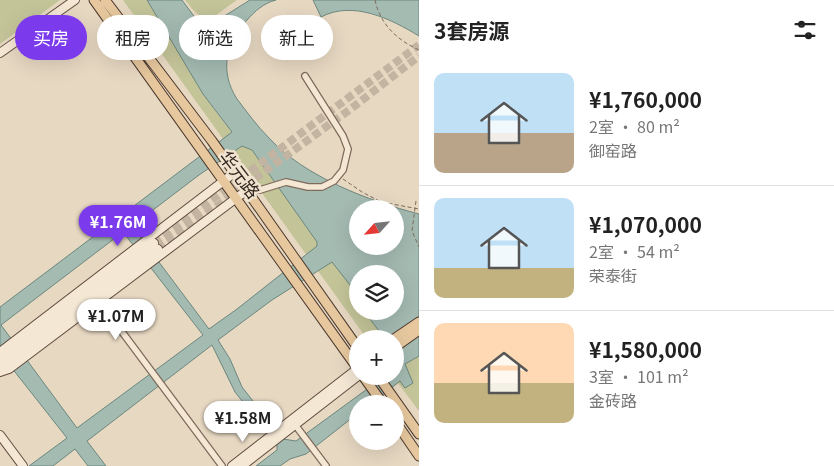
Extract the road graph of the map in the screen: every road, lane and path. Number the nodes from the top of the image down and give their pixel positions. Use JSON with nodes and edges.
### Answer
{"nodes":[{"id":1,"x":75,"y":0,"type":"edge"},
{"id":2,"x":94,"y":0,"type":"edge"},
{"id":3,"x":105,"y":0,"type":"edge"},
{"id":4,"x":375,"y":0,"type":"edge"},
{"id":5,"x":419,"y":50,"type":"edge"},
{"id":6,"x":0,"y":53,"type":"edge"},
{"id":7,"x":305,"y":76,"type":"dead end"},
{"id":8,"x":234,"y":173,"type":"junction"},
{"id":9,"x":336,"y":178,"type":"junction"},
{"id":10,"x":224,"y":181,"type":"junction"},
{"id":11,"x":247,"y":190,"type":"junction"},
{"id":12,"x":237,"y":198,"type":"junction"},
{"id":13,"x":416,"y":201,"type":"dead end"},
{"id":14,"x":414,"y":208,"type":"junction"},
{"id":15,"x":419,"y":209,"type":"edge"},
{"id":16,"x":419,"y":247,"type":"edge"},
{"id":17,"x":99,"y":301,"type":"junction"},
{"id":18,"x":419,"y":322,"type":"edge"},
{"id":19,"x":419,"y":330,"type":"edge"},
{"id":20,"x":404,"y":332,"type":"edge"},
{"id":21,"x":349,"y":335,"type":"edge"},
{"id":22,"x":404,"y":341,"type":"edge"},
{"id":23,"x":25,"y":353,"type":"junction"},
{"id":24,"x":349,"y":358,"type":"edge"},
{"id":25,"x":2,"y":363,"type":"edge"},
{"id":26,"x":349,"y":376,"type":"edge"},
{"id":27,"x":349,"y":383,"type":"edge"},
{"id":28,"x":369,"y":385,"type":"edge"},
{"id":29,"x":384,"y":385,"type":"edge"},
{"id":30,"x":377,"y":395,"type":"edge"},
{"id":31,"x":293,"y":423,"type":"junction"},
{"id":32,"x":404,"y":434,"type":"edge"},
{"id":33,"x":419,"y":434,"type":"edge"},
{"id":34,"x":0,"y":435,"type":"edge"},
{"id":35,"x":270,"y":441,"type":"junction"},
{"id":36,"x":419,"y":456,"type":"edge"},
{"id":37,"x":23,"y":466,"type":"edge"},
{"id":38,"x":222,"y":466,"type":"edge"},
{"id":39,"x":232,"y":466,"type":"edge"},
{"id":40,"x":242,"y":466,"type":"edge"},
{"id":41,"x":326,"y":466,"type":"edge"}],
"edges":[{"from":1,"to":6,"type":"street"},
{"from":2,"to":10,"type":"main road","name":"华元路"},
{"from":3,"to":8,"type":"main road","name":"华元路"},
{"from":4,"to":5,"type":"path"},
{"from":7,"to":9,"type":"street"},
{"from":8,"to":10,"type":"street"},
{"from":8,"to":11,"type":"main road","name":"华元路"},
{"from":9,"to":11,"type":"street"},
{"from":9,"to":14,"type":"path"},
{"from":10,"to":12,"type":"main road","name":"华元路"},
{"from":10,"to":25,"type":"street"},
{"from":11,"to":12,"type":"street"},
{"from":11,"to":21,"type":"main road","name":"华元路"},
{"from":12,"to":17,"type":"street"},
{"from":12,"to":24,"type":"main road","name":"华元路"},
{"from":13,"to":14,"type":"path","bridge":true},
{"from":14,"to":15,"type":"path"},
{"from":14,"to":16,"type":"path","bridge":true},
{"from":17,"to":23,"type":"street"},
{"from":17,"to":38,"type":"street"},
{"from":18,"to":20,"type":"main road"},
{"from":19,"to":22,"type":"main road"},
{"from":23,"to":25,"type":"street"},
{"from":23,"to":25,"type":"street"},
{"from":26,"to":31,"type":"street"},
{"from":27,"to":31,"type":"street"},
{"from":28,"to":30,"type":"main road"},
{"from":29,"to":33,"type":"main road"},
{"from":31,"to":35,"type":"street"},
{"from":31,"to":41,"type":"street"},
{"from":32,"to":36,"type":"main road"},
{"from":34,"to":37,"type":"street"},
{"from":35,"to":39,"type":"street"},
{"from":35,"to":40,"type":"street"}]}
